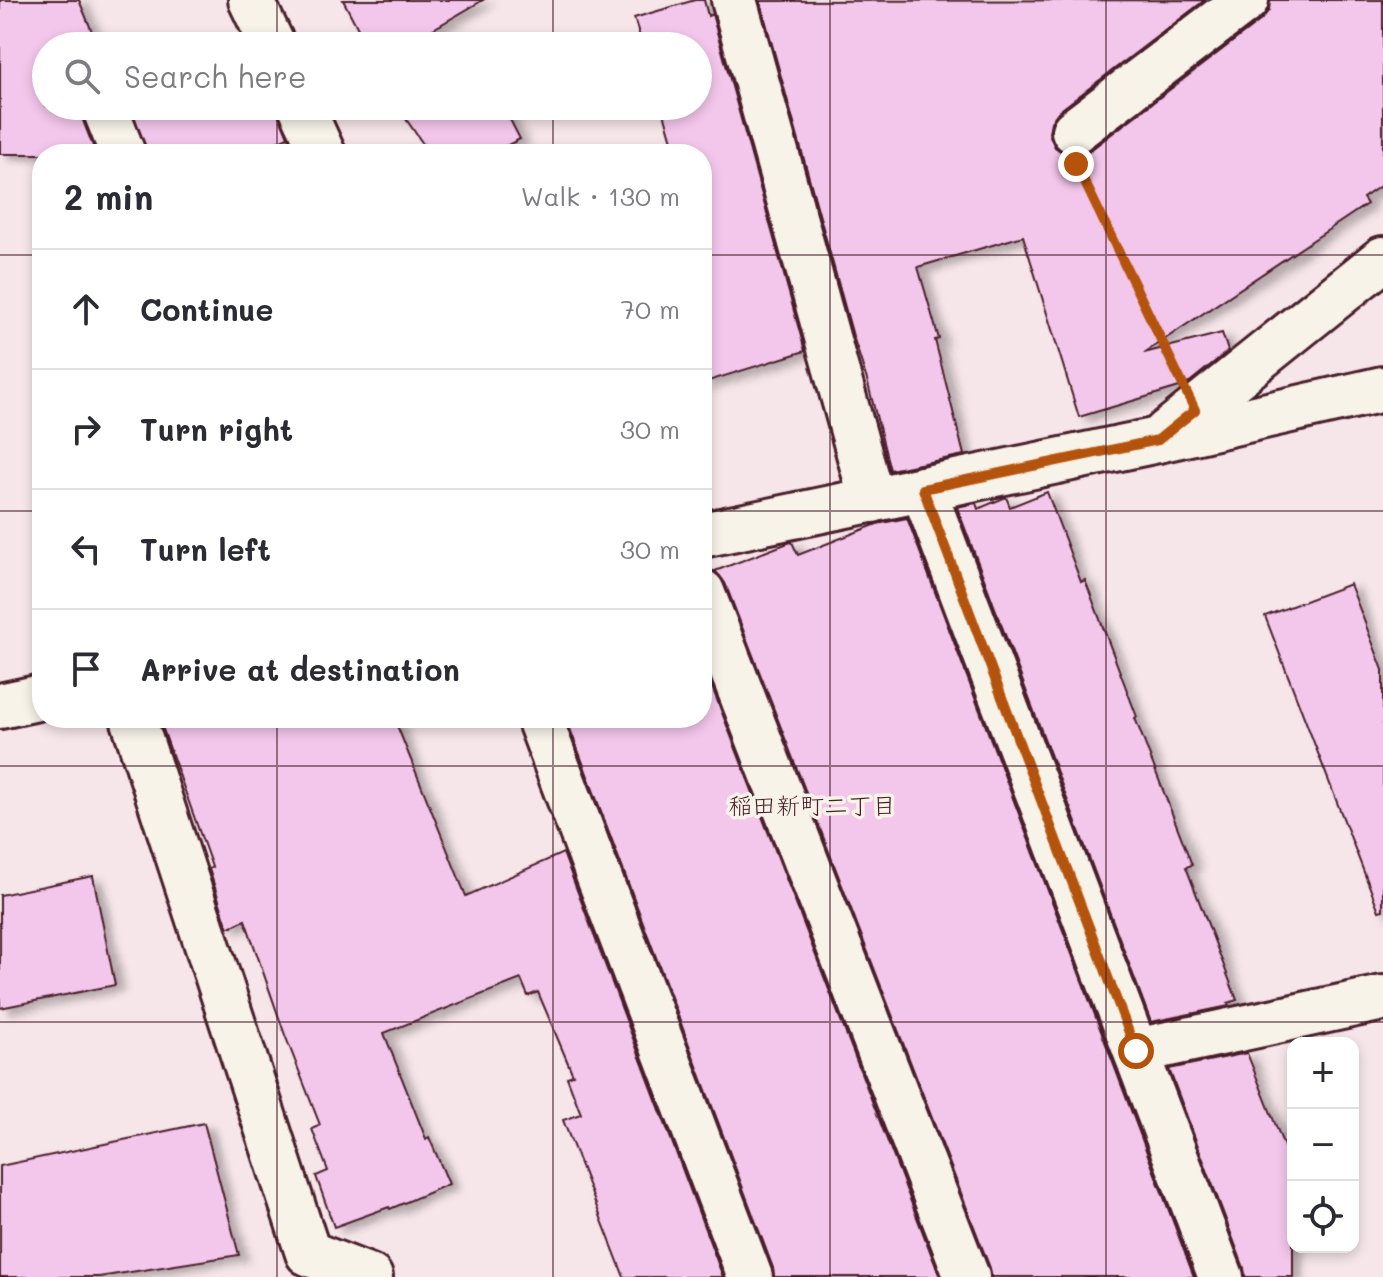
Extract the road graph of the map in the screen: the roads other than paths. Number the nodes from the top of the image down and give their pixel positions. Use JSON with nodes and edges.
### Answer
{"nodes":[{"id":1,"x":251,"y":0,"type":"edge"},
{"id":2,"x":734,"y":0,"type":"edge"},
{"id":3,"x":1246,"y":0,"type":"edge"},
{"id":4,"x":266,"y":32,"type":"edge"},
{"id":5,"x":109,"y":120,"type":"edge"},
{"id":6,"x":307,"y":120,"type":"edge"},
{"id":7,"x":1074,"y":131,"type":"road end"},
{"id":8,"x":119,"y":144,"type":"edge"},
{"id":9,"x":318,"y":144,"type":"edge"},
{"id":10,"x":1383,"y":259,"type":"edge"},
{"id":11,"x":1383,"y":389,"type":"edge"},
{"id":12,"x":1158,"y":440,"type":"junction"},
{"id":13,"x":923,"y":489,"type":"junction"},
{"id":14,"x":872,"y":500,"type":"junction"},
{"id":15,"x":712,"y":533,"type":"edge"},
{"id":16,"x":712,"y":618,"type":"edge"},
{"id":17,"x":32,"y":699,"type":"edge"},
{"id":18,"x":0,"y":706,"type":"edge"},
{"id":19,"x":136,"y":728,"type":"edge"},
{"id":20,"x":543,"y":728,"type":"edge"},
{"id":21,"x":1383,"y":998,"type":"edge"},
{"id":22,"x":1136,"y":1051,"type":"junction"},
{"id":23,"x":370,"y":1277,"type":"edge"},
{"id":24,"x":750,"y":1277,"type":"edge"},
{"id":25,"x":967,"y":1277,"type":"edge"},
{"id":26,"x":1221,"y":1277,"type":"edge"}],
"edges":[{"from":1,"to":4,"type":"street"},
{"from":2,"to":14,"type":"street"},
{"from":3,"to":7,"type":"street"},
{"from":5,"to":8,"type":"street"},
{"from":6,"to":9,"type":"street"},
{"from":10,"to":12,"type":"street"},
{"from":11,"to":12,"type":"street"},
{"from":12,"to":13,"type":"street"},
{"from":13,"to":14,"type":"street"},
{"from":13,"to":22,"type":"street"},
{"from":14,"to":15,"type":"street"},
{"from":16,"to":25,"type":"street"},
{"from":17,"to":18,"type":"street"},
{"from":19,"to":23,"type":"street"},
{"from":20,"to":24,"type":"street"},
{"from":21,"to":22,"type":"street"},
{"from":22,"to":26,"type":"street"}]}
